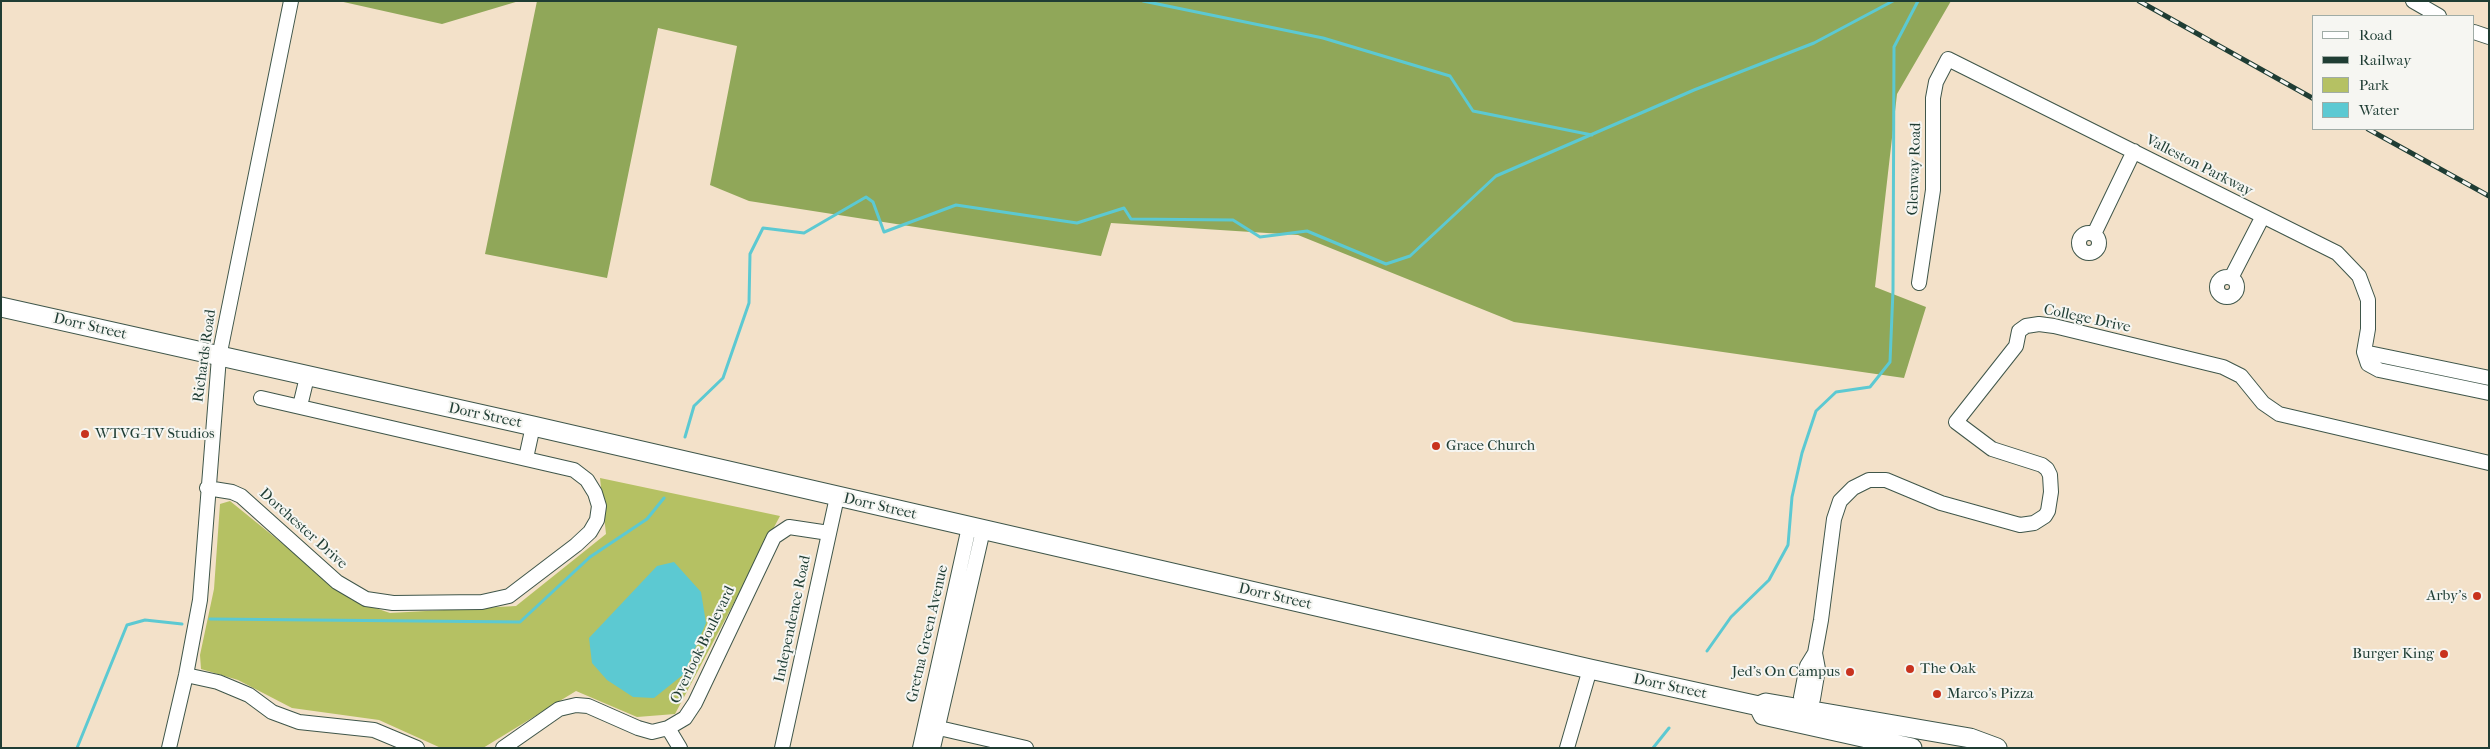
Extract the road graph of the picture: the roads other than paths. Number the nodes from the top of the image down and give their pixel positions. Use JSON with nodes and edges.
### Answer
{"nodes":[{"id":1,"x":290,"y":1,"type":"edge"},
{"id":2,"x":2413,"y":1,"type":"edge"},
{"id":3,"x":2437,"y":15,"type":"edge"},
{"id":4,"x":2475,"y":32,"type":"edge"},
{"id":5,"x":2489,"y":37,"type":"edge"},
{"id":6,"x":1948,"y":59,"type":"joint"},
{"id":7,"x":2134,"y":152,"type":"junction"},
{"id":8,"x":2263,"y":216,"type":"junction"},
{"id":9,"x":2094,"y":234,"type":"dead end"},
{"id":10,"x":2231,"y":278,"type":"dead end"},
{"id":11,"x":1919,"y":283,"type":"dead end"},
{"id":12,"x":1,"y":307,"type":"edge"},
{"id":13,"x":2364,"y":352,"type":"junction"},
{"id":14,"x":219,"y":357,"type":"junction"},
{"id":15,"x":2449,"y":370,"type":"junction"},
{"id":16,"x":307,"y":377,"type":"junction"},
{"id":17,"x":2489,"y":378,"type":"edge"},
{"id":18,"x":2446,"y":384,"type":"junction"},
{"id":19,"x":2489,"y":393,"type":"edge"},
{"id":20,"x":262,"y":398,"type":"dead end"},
{"id":21,"x":300,"y":406,"type":"junction"},
{"id":22,"x":533,"y":426,"type":"junction"},
{"id":23,"x":526,"y":458,"type":"junction"},
{"id":24,"x":2489,"y":463,"type":"edge"},
{"id":25,"x":207,"y":488,"type":"junction"},
{"id":26,"x":837,"y":497,"type":"junction"},
{"id":27,"x":976,"y":529,"type":"junction"},
{"id":28,"x":828,"y":533,"type":"junction"},
{"id":29,"x":1590,"y":669,"type":"junction"},
{"id":30,"x":186,"y":674,"type":"junction"},
{"id":31,"x":1759,"y":706,"type":"junction"},
{"id":32,"x":1805,"y":706,"type":"junction"},
{"id":33,"x":926,"y":715,"type":"junction"},
{"id":34,"x":668,"y":728,"type":"junction"},
{"id":35,"x":932,"y":736,"type":"edge"},
{"id":36,"x":169,"y":748,"type":"edge"},
{"id":37,"x":417,"y":748,"type":"edge"},
{"id":38,"x":503,"y":748,"type":"edge"},
{"id":39,"x":680,"y":748,"type":"edge"},
{"id":40,"x":782,"y":748,"type":"edge"},
{"id":41,"x":1026,"y":748,"type":"edge"},
{"id":42,"x":1566,"y":748,"type":"edge"},
{"id":43,"x":1912,"y":748,"type":"edge"},
{"id":44,"x":1997,"y":748,"type":"edge"}],
"edges":[{"from":1,"to":14,"type":"street","name":"Richards Road"},
{"from":2,"to":3,"type":"street"},
{"from":4,"to":5,"type":"street"},
{"from":6,"to":7,"type":"street","name":"Valleston Parkway"},
{"from":6,"to":11,"type":"street","name":"Glenway Road"},
{"from":7,"to":8,"type":"street","name":"Valleston Parkway"},
{"from":7,"to":9,"type":"street"},
{"from":8,"to":10,"type":"street"},
{"from":8,"to":13,"type":"street","name":"Valleston Parkway"},
{"from":12,"to":14,"type":"main road","name":"Dorr Street"},
{"from":13,"to":15,"type":"street"},
{"from":13,"to":18,"type":"street"},
{"from":14,"to":16,"type":"main road","name":"Dorr Street"},
{"from":14,"to":25,"type":"street","name":"Richards Road"},
{"from":15,"to":17,"type":"street"},
{"from":15,"to":18,"type":"street"},
{"from":16,"to":21,"type":"street"},
{"from":16,"to":22,"type":"main road","name":"Dorr Street"},
{"from":18,"to":19,"type":"street"},
{"from":20,"to":21,"type":"street","name":"Dorchester Drive"},
{"from":21,"to":23,"type":"street","name":"Dorchester Drive"},
{"from":22,"to":23,"type":"street"},
{"from":22,"to":26,"type":"main road","name":"Dorr Street"},
{"from":23,"to":25,"type":"street","name":"Dorchester Drive"},
{"from":24,"to":32,"type":"street","name":"College Drive"},
{"from":25,"to":30,"type":"street","name":"Richards Road"},
{"from":26,"to":27,"type":"main road","name":"Dorr Street"},
{"from":26,"to":28,"type":"street","name":"Independence Road"},
{"from":27,"to":29,"type":"main road","name":"Dorr Street"},
{"from":27,"to":33,"type":"street","name":"Gretna Green Avenue"},
{"from":27,"to":35,"type":"street","name":"Gretna Green Avenue"},
{"from":28,"to":34,"type":"street","name":"Overlook Boulevard"},
{"from":28,"to":40,"type":"street","name":"Independence Road"},
{"from":29,"to":31,"type":"main road","name":"Dorr Street"},
{"from":29,"to":42,"type":"street"},
{"from":30,"to":36,"type":"street","name":"Richards Road"},
{"from":30,"to":37,"type":"street"},
{"from":31,"to":32,"type":"main road","name":"Dorr Street"},
{"from":31,"to":43,"type":"main road","name":"Dorr Street"},
{"from":32,"to":44,"type":"main road","name":"Dorr Street"},
{"from":33,"to":35,"type":"street","name":"Gretna Green Avenue"},
{"from":33,"to":35,"type":"street"},
{"from":34,"to":38,"type":"street"},
{"from":34,"to":39,"type":"street"},
{"from":35,"to":41,"type":"street"}]}
